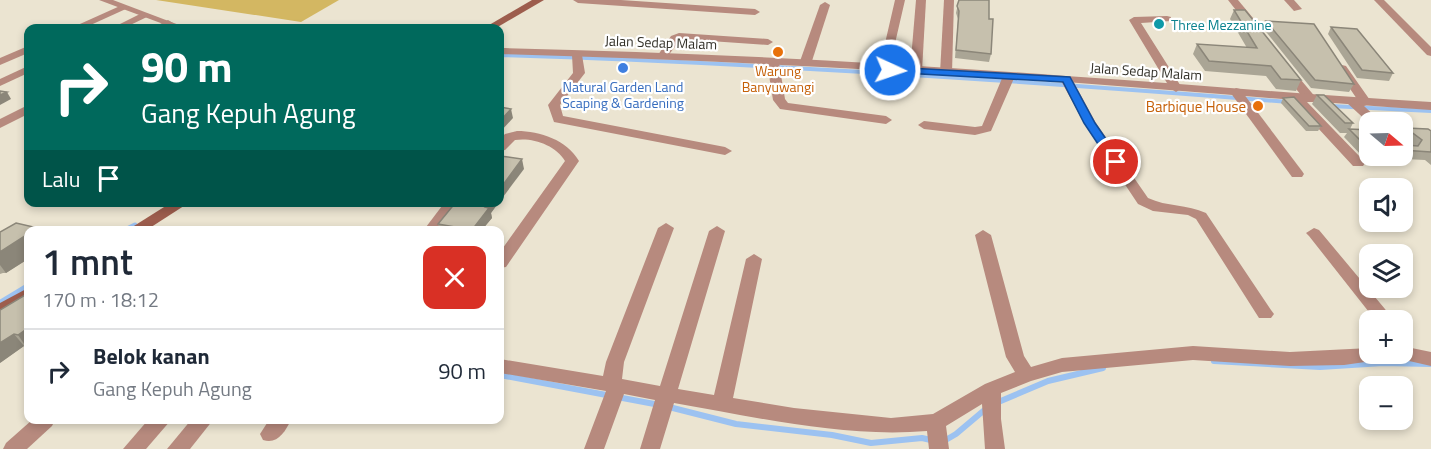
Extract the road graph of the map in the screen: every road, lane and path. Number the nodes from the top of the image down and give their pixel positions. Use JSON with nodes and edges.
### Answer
{"nodes":[{"id":1,"x":104,"y":0,"type":"edge"},
{"id":2,"x":539,"y":0,"type":"edge"},
{"id":3,"x":578,"y":0,"type":"edge"},
{"id":4,"x":900,"y":0,"type":"edge"},
{"id":5,"x":921,"y":0,"type":"edge"},
{"id":6,"x":949,"y":0,"type":"edge"},
{"id":7,"x":1233,"y":0,"type":"edge"},
{"id":8,"x":1289,"y":0,"type":"edge"},
{"id":9,"x":1379,"y":0,"type":"edge"},
{"id":10,"x":825,"y":5,"type":"dead end"},
{"id":11,"x":123,"y":8,"type":"junction"},
{"id":12,"x":1297,"y":9,"type":"dead end"},
{"id":13,"x":755,"y":12,"type":"dead end"},
{"id":14,"x":144,"y":16,"type":"junction"},
{"id":15,"x":1167,"y":19,"type":"dead end"},
{"id":16,"x":168,"y":23,"type":"edge"},
{"id":17,"x":85,"y":24,"type":"edge"},
{"id":18,"x":126,"y":24,"type":"edge"},
{"id":19,"x":496,"y":24,"type":"edge"},
{"id":20,"x":1263,"y":37,"type":"edge"},
{"id":21,"x":768,"y":42,"type":"dead end"},
{"id":22,"x":24,"y":51,"type":"edge"},
{"id":23,"x":504,"y":51,"type":"edge"},
{"id":24,"x":1431,"y":53,"type":"edge"},
{"id":25,"x":663,"y":55,"type":"junction"},
{"id":26,"x":577,"y":57,"type":"junction"},
{"id":27,"x":1335,"y":58,"type":"edge"},
{"id":28,"x":0,"y":62,"type":"edge"},
{"id":29,"x":805,"y":64,"type":"junction"},
{"id":30,"x":1282,"y":64,"type":"edge"},
{"id":31,"x":773,"y":66,"type":"junction"},
{"id":32,"x":0,"y":70,"type":"edge"},
{"id":33,"x":890,"y":70,"type":"junction"},
{"id":34,"x":24,"y":71,"type":"edge"},
{"id":35,"x":916,"y":71,"type":"junction"},
{"id":36,"x":946,"y":73,"type":"junction"},
{"id":37,"x":16,"y":75,"type":"junction"},
{"id":38,"x":24,"y":77,"type":"edge"},
{"id":39,"x":1007,"y":80,"type":"junction"},
{"id":40,"x":0,"y":83,"type":"edge"},
{"id":41,"x":1068,"y":83,"type":"junction"},
{"id":42,"x":1176,"y":88,"type":"junction"},
{"id":43,"x":1239,"y":97,"type":"junction"},
{"id":44,"x":1303,"y":101,"type":"junction"},
{"id":45,"x":1358,"y":105,"type":"junction"},
{"id":46,"x":1431,"y":106,"type":"edge"},
{"id":47,"x":24,"y":111,"type":"edge"},
{"id":48,"x":1365,"y":112,"type":"edge"},
{"id":49,"x":558,"y":118,"type":"junction"},
{"id":50,"x":886,"y":120,"type":"dead end"},
{"id":51,"x":0,"y":124,"type":"edge"},
{"id":52,"x":924,"y":125,"type":"dead end"},
{"id":53,"x":537,"y":139,"type":"junction"},
{"id":54,"x":504,"y":144,"type":"edge"},
{"id":55,"x":725,"y":151,"type":"dead end"},
{"id":56,"x":1358,"y":163,"type":"dead end"},
{"id":57,"x":1297,"y":174,"type":"dead end"},
{"id":58,"x":175,"y":207,"type":"edge"},
{"id":59,"x":449,"y":207,"type":"edge"},
{"id":60,"x":142,"y":226,"type":"edge"},
{"id":61,"x":435,"y":226,"type":"edge"},
{"id":62,"x":666,"y":228,"type":"dead end"},
{"id":63,"x":717,"y":231,"type":"dead end"},
{"id":64,"x":1314,"y":233,"type":"dead end"},
{"id":65,"x":983,"y":234,"type":"dead end"},
{"id":66,"x":504,"y":257,"type":"edge"},
{"id":67,"x":754,"y":259,"type":"dead end"},
{"id":68,"x":24,"y":296,"type":"edge"},
{"id":69,"x":1377,"y":310,"type":"edge"},
{"id":70,"x":0,"y":311,"type":"edge"},
{"id":71,"x":1265,"y":314,"type":"dead end"},
{"id":72,"x":1413,"y":352,"type":"edge"},
{"id":73,"x":1359,"y":356,"type":"edge"},
{"id":74,"x":1431,"y":359,"type":"edge"},
{"id":75,"x":504,"y":367,"type":"edge"},
{"id":76,"x":1026,"y":375,"type":"junction"},
{"id":77,"x":615,"y":395,"type":"junction"},
{"id":78,"x":991,"y":402,"type":"junction"},
{"id":79,"x":665,"y":403,"type":"junction"},
{"id":80,"x":722,"y":404,"type":"junction"},
{"id":81,"x":41,"y":424,"type":"edge"},
{"id":82,"x":157,"y":424,"type":"edge"},
{"id":83,"x":199,"y":424,"type":"edge"},
{"id":84,"x":938,"y":435,"type":"edge"},
{"id":85,"x":13,"y":449,"type":"edge"},
{"id":86,"x":133,"y":449,"type":"edge"},
{"id":87,"x":177,"y":449,"type":"edge"},
{"id":88,"x":594,"y":449,"type":"edge"},
{"id":89,"x":650,"y":449,"type":"edge"},
{"id":90,"x":995,"y":449,"type":"edge"}],
"edges":[{"from":1,"to":11,"type":"street"},
{"from":2,"to":19,"type":"main road"},
{"from":3,"to":13,"type":"street"},
{"from":4,"to":33,"type":"street"},
{"from":5,"to":35,"type":"street"},
{"from":6,"to":36,"type":"street"},
{"from":7,"to":20,"type":"street"},
{"from":8,"to":12,"type":"street"},
{"from":9,"to":24,"type":"street"},
{"from":10,"to":29,"type":"street"},
{"from":11,"to":14,"type":"street"},
{"from":11,"to":17,"type":"street"},
{"from":14,"to":16,"type":"street"},
{"from":14,"to":18,"type":"street"},
{"from":15,"to":42,"type":"street"},
{"from":21,"to":25,"type":"street"},
{"from":22,"to":28,"type":"street"},
{"from":23,"to":26,"type":"street","name":"Jalan Sedap Malam"},
{"from":25,"to":26,"type":"street","name":"Jalan Sedap Malam"},
{"from":25,"to":31,"type":"street","name":"Jalan Sedap Malam"},
{"from":26,"to":49,"type":"street"},
{"from":27,"to":45,"type":"street"},
{"from":29,"to":31,"type":"street","name":"Jalan Sedap Malam"},
{"from":29,"to":33,"type":"street","name":"Jalan Sedap Malam"},
{"from":30,"to":44,"type":"street"},
{"from":31,"to":50,"type":"street"},
{"from":32,"to":37,"type":"street"},
{"from":33,"to":35,"type":"street","name":"Jalan Sedap Malam"},
{"from":34,"to":37,"type":"street"},
{"from":35,"to":36,"type":"street","name":"Jalan Sedap Malam"},
{"from":36,"to":39,"type":"street","name":"Jalan Sedap Malam"},
{"from":37,"to":38,"type":"street"},
{"from":37,"to":40,"type":"street"},
{"from":39,"to":41,"type":"street","name":"Jalan Sedap Malam"},
{"from":39,"to":52,"type":"street"},
{"from":41,"to":42,"type":"street","name":"Jalan Sedap Malam"},
{"from":41,"to":71,"type":"street"},
{"from":42,"to":43,"type":"street","name":"Jalan Sedap Malam"},
{"from":43,"to":44,"type":"street","name":"Jalan Sedap Malam"},
{"from":43,"to":57,"type":"street"},
{"from":44,"to":45,"type":"street","name":"Jalan Sedap Malam"},
{"from":44,"to":56,"type":"street"},
{"from":45,"to":46,"type":"street","name":"Jalan Sedap Malam"},
{"from":45,"to":48,"type":"street"},
{"from":47,"to":51,"type":"street"},
{"from":49,"to":53,"type":"street"},
{"from":49,"to":55,"type":"street"},
{"from":53,"to":54,"type":"street"},
{"from":53,"to":66,"type":"street"},
{"from":58,"to":60,"type":"main road"},
{"from":59,"to":61,"type":"street"},
{"from":62,"to":77,"type":"street"},
{"from":63,"to":79,"type":"street"},
{"from":64,"to":69,"type":"street"},
{"from":65,"to":76,"type":"street"},
{"from":67,"to":80,"type":"street"},
{"from":68,"to":70,"type":"main road"},
{"from":72,"to":74,"type":"street"},
{"from":73,"to":76,"type":"street"},
{"from":75,"to":77,"type":"street"},
{"from":76,"to":78,"type":"street"},
{"from":77,"to":79,"type":"street"},
{"from":77,"to":88,"type":"street"},
{"from":78,"to":84,"type":"street"},
{"from":78,"to":90,"type":"street"},
{"from":79,"to":80,"type":"street"},
{"from":79,"to":89,"type":"street"},
{"from":80,"to":84,"type":"street"},
{"from":81,"to":85,"type":"street"},
{"from":82,"to":86,"type":"street"},
{"from":83,"to":87,"type":"street"}]}
